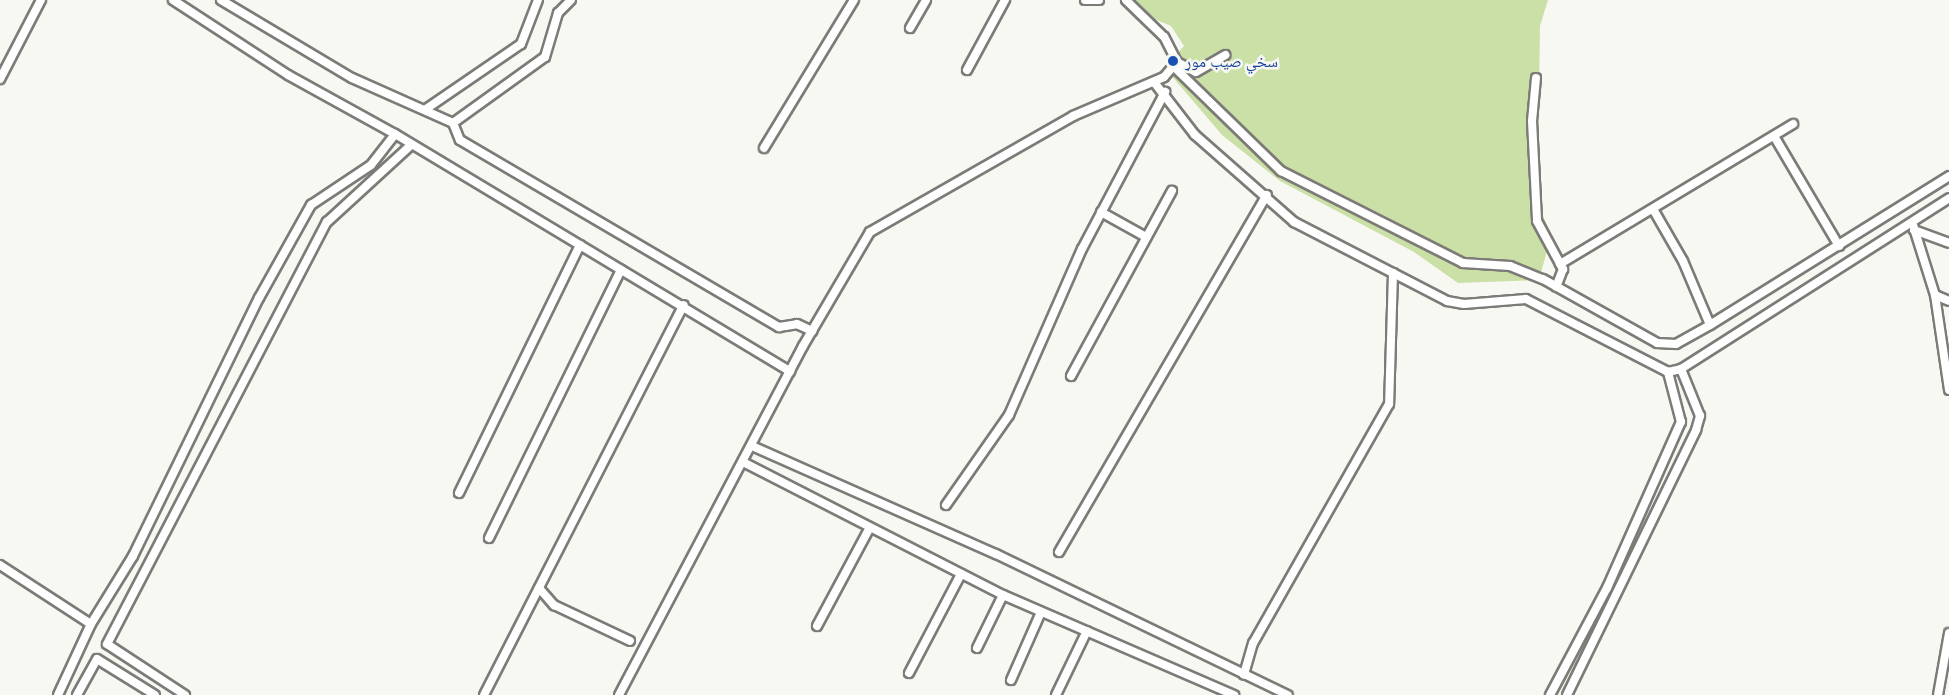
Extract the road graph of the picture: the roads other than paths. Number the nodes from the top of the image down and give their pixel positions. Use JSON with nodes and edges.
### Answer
{"nodes":[{"id":1,"x":41,"y":0,"type":"edge"},
{"id":2,"x":173,"y":0,"type":"edge"},
{"id":3,"x":221,"y":0,"type":"edge"},
{"id":4,"x":538,"y":0,"type":"edge"},
{"id":5,"x":571,"y":0,"type":"edge"},
{"id":6,"x":854,"y":0,"type":"edge"},
{"id":7,"x":926,"y":0,"type":"edge"},
{"id":8,"x":1005,"y":0,"type":"edge"},
{"id":9,"x":1085,"y":0,"type":"edge"},
{"id":10,"x":1099,"y":0,"type":"edge"},
{"id":11,"x":1126,"y":0,"type":"edge"},
{"id":12,"x":910,"y":28,"type":"dead end"},
{"id":13,"x":1225,"y":55,"type":"dead end"},
{"id":14,"x":1175,"y":64,"type":"junction"},
{"id":15,"x":967,"y":70,"type":"dead end"},
{"id":16,"x":1536,"y":78,"type":"dead end"},
{"id":17,"x":0,"y":79,"type":"edge"},
{"id":18,"x":1154,"y":82,"type":"junction"},
{"id":19,"x":1165,"y":92,"type":"junction"},
{"id":20,"x":426,"y":110,"type":"junction"},
{"id":21,"x":453,"y":123,"type":"junction"},
{"id":22,"x":1793,"y":124,"type":"dead end"},
{"id":23,"x":394,"y":134,"type":"junction"},
{"id":24,"x":1774,"y":136,"type":"junction"},
{"id":25,"x":411,"y":145,"type":"junction"},
{"id":26,"x":764,"y":148,"type":"dead end"},
{"id":27,"x":1949,"y":176,"type":"edge"},
{"id":28,"x":1172,"y":191,"type":"dead end"},
{"id":29,"x":1267,"y":195,"type":"junction"},
{"id":30,"x":1949,"y":198,"type":"edge"},
{"id":31,"x":1653,"y":209,"type":"junction"},
{"id":32,"x":1101,"y":212,"type":"junction"},
{"id":33,"x":1913,"y":228,"type":"junction"},
{"id":34,"x":1146,"y":237,"type":"junction"},
{"id":35,"x":1949,"y":243,"type":"edge"},
{"id":36,"x":580,"y":245,"type":"junction"},
{"id":37,"x":1839,"y":246,"type":"junction"},
{"id":38,"x":1560,"y":264,"type":"junction"},
{"id":39,"x":621,"y":270,"type":"junction"},
{"id":40,"x":1393,"y":273,"type":"junction"},
{"id":41,"x":1556,"y":287,"type":"junction"},
{"id":42,"x":1935,"y":295,"type":"junction"},
{"id":43,"x":1949,"y":301,"type":"edge"},
{"id":44,"x":684,"y":305,"type":"junction"},
{"id":45,"x":1710,"y":325,"type":"junction"},
{"id":46,"x":812,"y":331,"type":"junction"},
{"id":47,"x":1945,"y":357,"type":"edge"},
{"id":48,"x":1682,"y":369,"type":"junction"},
{"id":49,"x":790,"y":371,"type":"junction"},
{"id":50,"x":1668,"y":372,"type":"junction"},
{"id":51,"x":1071,"y":376,"type":"dead end"},
{"id":52,"x":1949,"y":390,"type":"edge"},
{"id":53,"x":752,"y":446,"type":"junction"},
{"id":54,"x":743,"y":462,"type":"junction"},
{"id":55,"x":459,"y":493,"type":"dead end"},
{"id":56,"x":946,"y":504,"type":"dead end"},
{"id":57,"x":869,"y":529,"type":"junction"},
{"id":58,"x":489,"y":538,"type":"dead end"},
{"id":59,"x":1059,"y":552,"type":"dead end"},
{"id":60,"x":0,"y":565,"type":"edge"},
{"id":61,"x":961,"y":574,"type":"junction"},
{"id":62,"x":539,"y":588,"type":"junction"},
{"id":63,"x":1003,"y":595,"type":"junction"},
{"id":64,"x":1041,"y":612,"type":"junction"},
{"id":65,"x":91,"y":624,"type":"junction"},
{"id":66,"x":817,"y":626,"type":"dead end"},
{"id":67,"x":1087,"y":631,"type":"junction"},
{"id":68,"x":1949,"y":633,"type":"edge"},
{"id":69,"x":630,"y":641,"type":"dead end"},
{"id":70,"x":976,"y":648,"type":"dead end"},
{"id":71,"x":909,"y":673,"type":"dead end"},
{"id":72,"x":1244,"y":675,"type":"junction"},
{"id":73,"x":1011,"y":680,"type":"dead end"},
{"id":74,"x":58,"y":695,"type":"edge"},
{"id":75,"x":77,"y":695,"type":"edge"},
{"id":76,"x":155,"y":695,"type":"edge"},
{"id":77,"x":185,"y":695,"type":"edge"},
{"id":78,"x":484,"y":695,"type":"edge"},
{"id":79,"x":619,"y":695,"type":"edge"},
{"id":80,"x":1056,"y":695,"type":"edge"},
{"id":81,"x":1234,"y":695,"type":"edge"},
{"id":82,"x":1288,"y":695,"type":"edge"},
{"id":83,"x":1550,"y":695,"type":"edge"},
{"id":84,"x":1567,"y":695,"type":"edge"},
{"id":85,"x":1938,"y":695,"type":"edge"}],
"edges":[{"from":1,"to":17,"type":"street"},
{"from":2,"to":23,"type":"street"},
{"from":3,"to":20,"type":"street"},
{"from":4,"to":20,"type":"street"},
{"from":5,"to":21,"type":"street"},
{"from":6,"to":26,"type":"street"},
{"from":7,"to":12,"type":"street"},
{"from":8,"to":15,"type":"street"},
{"from":9,"to":10,"type":"street"},
{"from":11,"to":14,"type":"street"},
{"from":13,"to":14,"type":"street"},
{"from":14,"to":18,"type":"street"},
{"from":14,"to":41,"type":"street"},
{"from":16,"to":38,"type":"street"},
{"from":18,"to":19,"type":"street"},
{"from":18,"to":46,"type":"street"},
{"from":19,"to":29,"type":"street"},
{"from":19,"to":32,"type":"street"},
{"from":20,"to":21,"type":"street"},
{"from":21,"to":46,"type":"street"},
{"from":22,"to":24,"type":"street"},
{"from":23,"to":25,"type":"street"},
{"from":23,"to":65,"type":"street"},
{"from":24,"to":31,"type":"street"},
{"from":24,"to":37,"type":"street"},
{"from":25,"to":36,"type":"street"},
{"from":25,"to":77,"type":"street"},
{"from":27,"to":37,"type":"street"},
{"from":28,"to":34,"type":"street"},
{"from":29,"to":40,"type":"street"},
{"from":29,"to":59,"type":"street"},
{"from":30,"to":33,"type":"street"},
{"from":31,"to":38,"type":"street"},
{"from":31,"to":45,"type":"street"},
{"from":32,"to":34,"type":"street"},
{"from":32,"to":56,"type":"street"},
{"from":33,"to":35,"type":"street"},
{"from":33,"to":42,"type":"street"},
{"from":33,"to":48,"type":"street"},
{"from":34,"to":51,"type":"street"},
{"from":36,"to":39,"type":"street"},
{"from":36,"to":55,"type":"street"},
{"from":37,"to":45,"type":"street"},
{"from":38,"to":41,"type":"street"},
{"from":39,"to":44,"type":"street"},
{"from":39,"to":58,"type":"street"},
{"from":40,"to":50,"type":"street"},
{"from":40,"to":72,"type":"street"},
{"from":41,"to":45,"type":"street"},
{"from":42,"to":43,"type":"street"},
{"from":42,"to":47,"type":"street"},
{"from":44,"to":49,"type":"street"},
{"from":44,"to":62,"type":"street"},
{"from":46,"to":49,"type":"street"},
{"from":47,"to":52,"type":"street"},
{"from":48,"to":50,"type":"street"},
{"from":48,"to":84,"type":"street"},
{"from":49,"to":53,"type":"street"},
{"from":50,"to":83,"type":"street"},
{"from":53,"to":54,"type":"street"},
{"from":53,"to":72,"type":"street"},
{"from":54,"to":57,"type":"street"},
{"from":54,"to":79,"type":"street"},
{"from":57,"to":61,"type":"street"},
{"from":57,"to":66,"type":"street"},
{"from":60,"to":65,"type":"street"},
{"from":61,"to":63,"type":"street"},
{"from":61,"to":71,"type":"street"},
{"from":62,"to":69,"type":"street"},
{"from":62,"to":78,"type":"street"},
{"from":63,"to":64,"type":"street"},
{"from":63,"to":70,"type":"street"},
{"from":64,"to":67,"type":"street"},
{"from":64,"to":73,"type":"street"},
{"from":65,"to":74,"type":"street"},
{"from":67,"to":80,"type":"street"},
{"from":67,"to":81,"type":"street"},
{"from":68,"to":85,"type":"street"},
{"from":72,"to":82,"type":"street"},
{"from":75,"to":76,"type":"street"}]}
